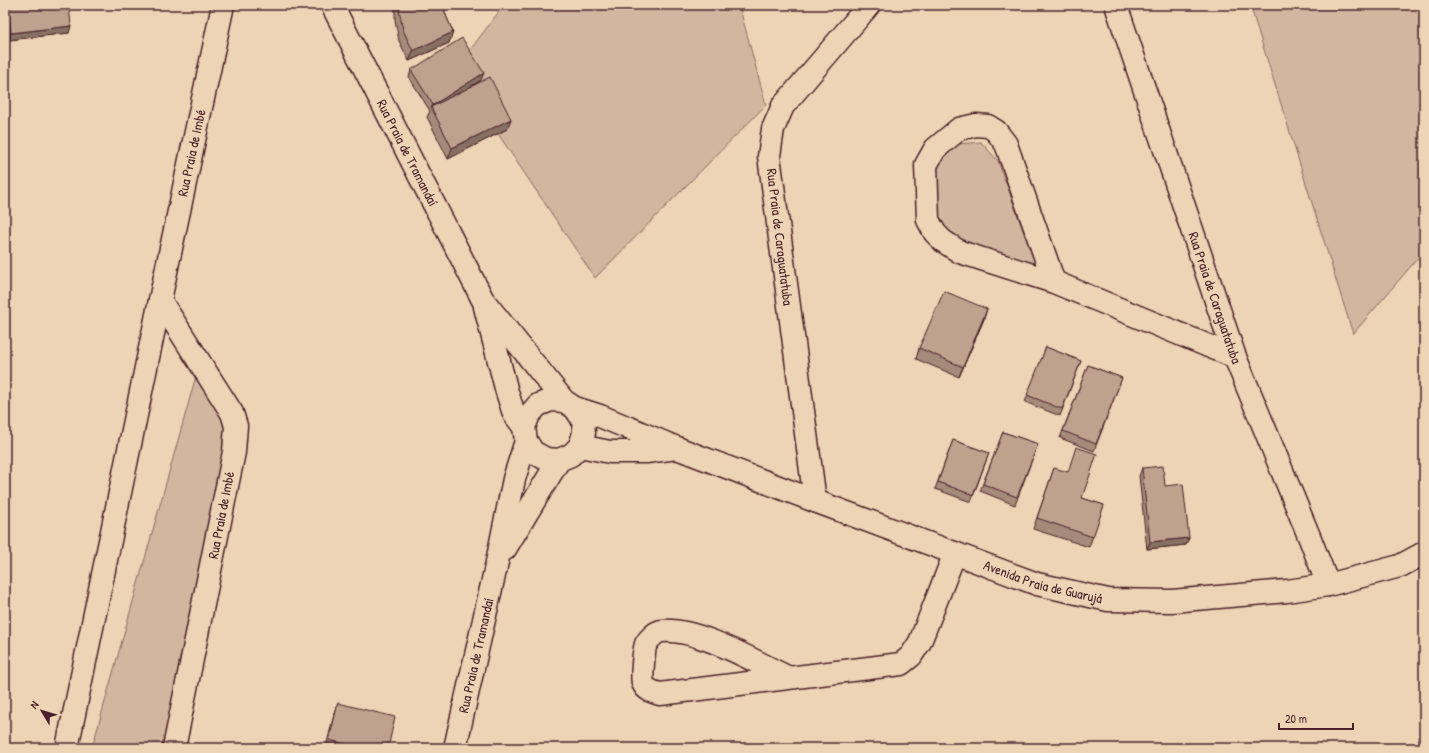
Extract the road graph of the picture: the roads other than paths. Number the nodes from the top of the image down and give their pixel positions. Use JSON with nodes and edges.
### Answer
{"nodes":[{"id":1,"x":223,"y":5,"type":"edge"},
{"id":2,"x":332,"y":5,"type":"edge"},
{"id":3,"x":869,"y":5,"type":"edge"},
{"id":4,"x":1116,"y":5,"type":"edge"},
{"id":5,"x":1054,"y":282,"type":"junction"},
{"id":6,"x":160,"y":300,"type":"junction"},
{"id":7,"x":483,"y":300,"type":"junction"},
{"id":8,"x":1234,"y":357,"type":"junction"},
{"id":9,"x":570,"y":405,"type":"junction"},
{"id":10,"x":525,"y":434,"type":"junction"},
{"id":11,"x":580,"y":446,"type":"junction"},
{"id":12,"x":677,"y":448,"type":"junction"},
{"id":13,"x":560,"y":460,"type":"junction"},
{"id":14,"x":815,"y":502,"type":"junction"},
{"id":15,"x":955,"y":553,"type":"junction"},
{"id":16,"x":1424,"y":553,"type":"edge"},
{"id":17,"x":497,"y":562,"type":"junction"},
{"id":18,"x":1328,"y":585,"type":"junction"},
{"id":19,"x":787,"y":678,"type":"junction"},
{"id":20,"x":67,"y":748,"type":"edge"},
{"id":21,"x":174,"y":748,"type":"edge"},
{"id":22,"x":455,"y":748,"type":"edge"}],
"edges":[{"from":1,"to":6,"type":"street","name":"Rua Praia de Imbé"},
{"from":2,"to":7,"type":"street","name":"Rua Praia de Tramandaí"},
{"from":3,"to":14,"type":"street","name":"Rua Praia de Caraguatatuba"},
{"from":4,"to":8,"type":"street","name":"Rua Praia de Caraguatatuba"},
{"from":5,"to":5,"type":"street"},
{"from":5,"to":8,"type":"street"},
{"from":6,"to":20,"type":"street","name":"Rua Praia de Imbé"},
{"from":6,"to":21,"type":"street","name":"Rua Praia de Imbé"},
{"from":7,"to":9,"type":"street","name":"Rua Praia de Tramandaí"},
{"from":7,"to":10,"type":"street","name":"Rua Praia de Tramandaí"},
{"from":8,"to":18,"type":"street","name":"Rua Praia de Caraguatatuba"},
{"from":9,"to":10,"type":"street"},
{"from":9,"to":11,"type":"street"},
{"from":9,"to":12,"type":"street","name":"Avenida Praia de Guarujá"},
{"from":10,"to":13,"type":"street"},
{"from":10,"to":17,"type":"street","name":"Rua Praia de Tramandaí"},
{"from":11,"to":12,"type":"street","name":"Avenida Praia de Guarujá"},
{"from":11,"to":13,"type":"street"},
{"from":12,"to":14,"type":"street","name":"Avenida Praia de Guarujá"},
{"from":13,"to":17,"type":"street","name":"Rua Praia de Tramandaí"},
{"from":14,"to":15,"type":"street","name":"Avenida Praia de Guarujá"},
{"from":15,"to":18,"type":"street","name":"Avenida Praia de Guarujá"},
{"from":15,"to":19,"type":"street"},
{"from":16,"to":18,"type":"street","name":"Avenida Praia de Guarujá"},
{"from":17,"to":22,"type":"street","name":"Rua Praia de Tramandaí"},
{"from":19,"to":19,"type":"street"}]}
